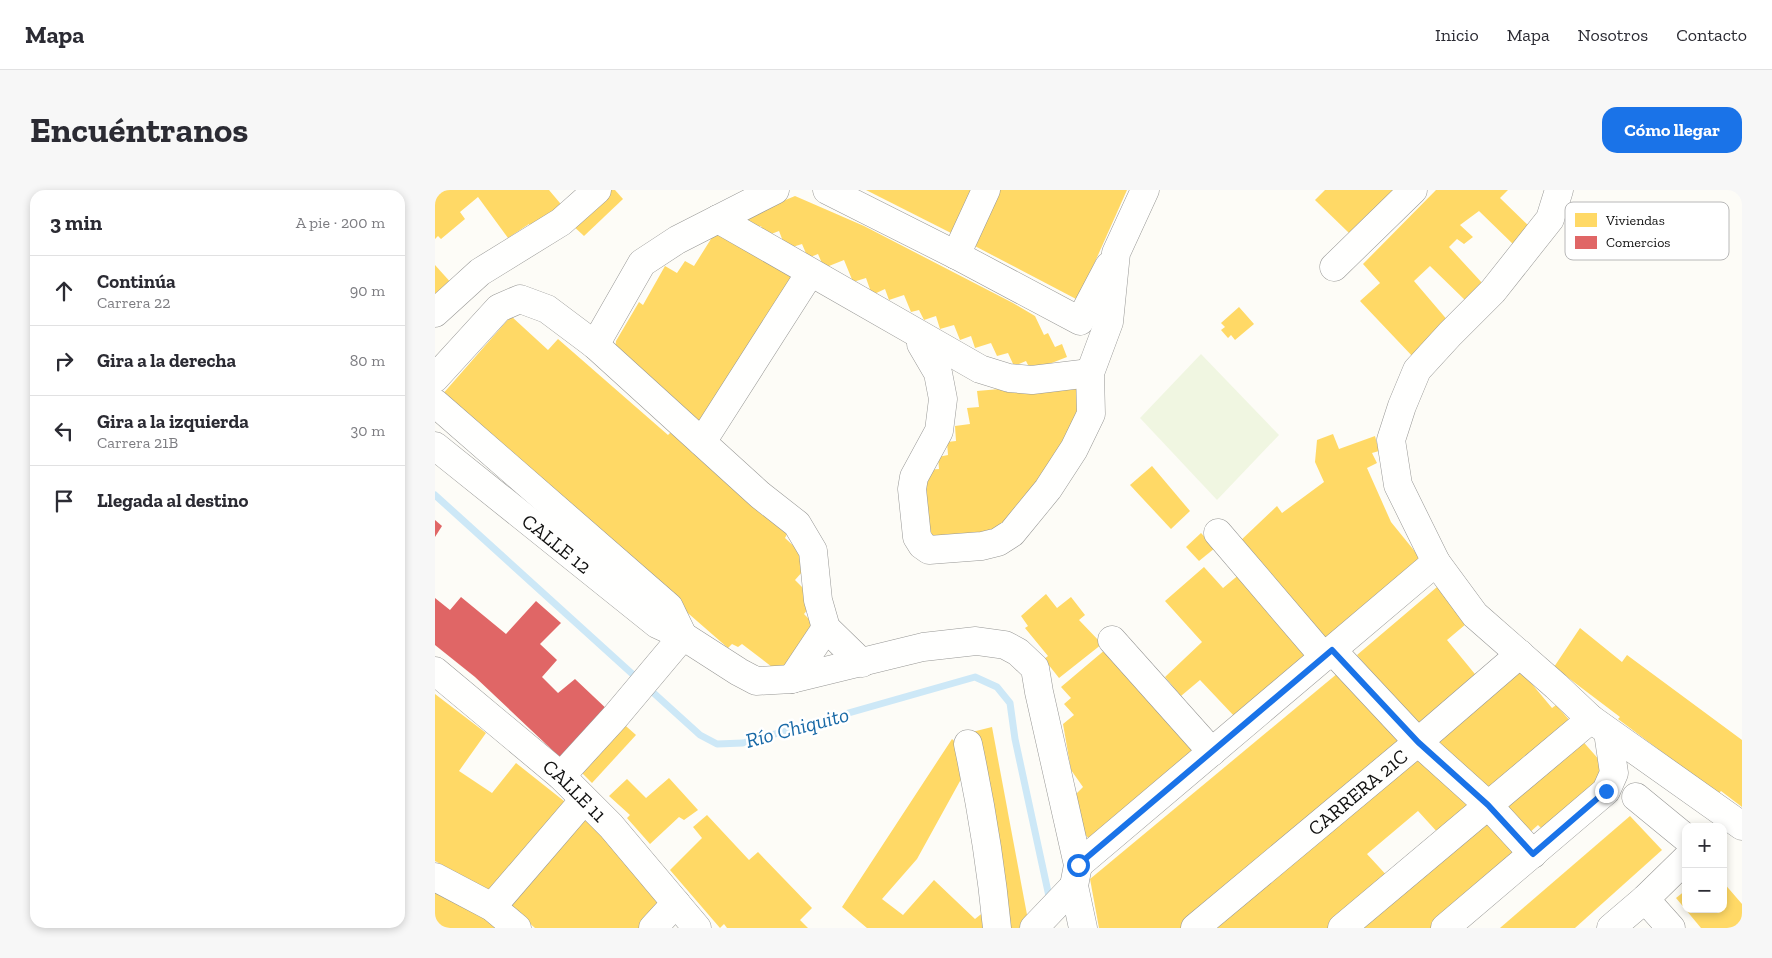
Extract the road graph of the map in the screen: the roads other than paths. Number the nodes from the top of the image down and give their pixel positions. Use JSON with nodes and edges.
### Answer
{"nodes":[{"id":1,"x":597,"y":190,"type":"edge"},
{"id":2,"x":775,"y":190,"type":"edge"},
{"id":3,"x":827,"y":190,"type":"edge"},
{"id":4,"x":986,"y":190,"type":"edge"},
{"id":5,"x":1145,"y":190,"type":"edge"},
{"id":6,"x":1413,"y":190,"type":"edge"},
{"id":7,"x":1559,"y":190,"type":"edge"},
{"id":8,"x":718,"y":219,"type":"junction"},
{"id":9,"x":1116,"y":253,"type":"junction"},
{"id":10,"x":956,"y":255,"type":"junction"},
{"id":11,"x":1334,"y":267,"type":"dead end"},
{"id":12,"x":810,"y":273,"type":"junction"},
{"id":13,"x":435,"y":313,"type":"edge"},
{"id":14,"x":921,"y":336,"type":"junction"},
{"id":15,"x":595,"y":345,"type":"junction"},
{"id":16,"x":1090,"y":373,"type":"junction"},
{"id":17,"x":435,"y":378,"type":"edge"},
{"id":18,"x":435,"y":403,"type":"edge"},
{"id":19,"x":703,"y":442,"type":"junction"},
{"id":20,"x":435,"y":446,"type":"edge"},
{"id":21,"x":1217,"y":533,"type":"dead end"},
{"id":22,"x":1435,"y":562,"type":"junction"},
{"id":23,"x":826,"y":628,"type":"junction"},
{"id":24,"x":683,"y":636,"type":"junction"},
{"id":25,"x":1112,"y":640,"type":"dead end"},
{"id":26,"x":1328,"y":653,"type":"junction"},
{"id":27,"x":1520,"y":654,"type":"junction"},
{"id":28,"x":862,"y":663,"type":"junction"},
{"id":29,"x":435,"y":671,"type":"edge"},
{"id":30,"x":792,"y":679,"type":"junction"},
{"id":31,"x":1600,"y":726,"type":"junction"},
{"id":32,"x":1418,"y":742,"type":"junction"},
{"id":33,"x":968,"y":744,"type":"dead end"},
{"id":34,"x":1212,"y":752,"type":"junction"},
{"id":35,"x":561,"y":776,"type":"junction"},
{"id":36,"x":1636,"y":797,"type":"dead end"},
{"id":37,"x":584,"y":800,"type":"junction"},
{"id":38,"x":1488,"y":805,"type":"junction"},
{"id":39,"x":1742,"y":826,"type":"edge"},
{"id":40,"x":1682,"y":835,"type":"edge"},
{"id":41,"x":1533,"y":854,"type":"junction"},
{"id":42,"x":1682,"y":863,"type":"edge"},
{"id":43,"x":435,"y":877,"type":"edge"},
{"id":44,"x":1072,"y":883,"type":"junction"},
{"id":45,"x":1645,"y":899,"type":"junction"},
{"id":46,"x":676,"y":903,"type":"junction"},
{"id":47,"x":492,"y":906,"type":"junction"},
{"id":48,"x":517,"y":928,"type":"edge"},
{"id":49,"x":653,"y":928,"type":"edge"},
{"id":50,"x":697,"y":928,"type":"edge"},
{"id":51,"x":997,"y":928,"type":"edge"},
{"id":52,"x":1034,"y":928,"type":"edge"},
{"id":53,"x":1083,"y":928,"type":"edge"},
{"id":54,"x":1195,"y":928,"type":"edge"},
{"id":55,"x":1342,"y":928,"type":"edge"},
{"id":56,"x":1445,"y":928,"type":"edge"},
{"id":57,"x":1611,"y":928,"type":"edge"},
{"id":58,"x":1671,"y":928,"type":"edge"}],
"edges":[{"from":1,"to":13,"type":"street"},
{"from":2,"to":8,"type":"street"},
{"from":3,"to":10,"type":"street"},
{"from":4,"to":10,"type":"street"},
{"from":5,"to":9,"type":"street"},
{"from":6,"to":11,"type":"street"},
{"from":7,"to":22,"type":"street"},
{"from":8,"to":12,"type":"street"},
{"from":8,"to":15,"type":"street"},
{"from":9,"to":10,"type":"street"},
{"from":9,"to":16,"type":"street"},
{"from":12,"to":14,"type":"street"},
{"from":12,"to":19,"type":"street"},
{"from":14,"to":16,"type":"street"},
{"from":14,"to":16,"type":"street"},
{"from":15,"to":17,"type":"street"},
{"from":15,"to":19,"type":"street"},
{"from":18,"to":24,"type":"street"},
{"from":19,"to":23,"type":"street"},
{"from":20,"to":24,"type":"street","name":"CALLE 12"},
{"from":21,"to":26,"type":"street"},
{"from":22,"to":26,"type":"street"},
{"from":22,"to":27,"type":"street"},
{"from":23,"to":28,"type":"street"},
{"from":23,"to":30,"type":"street"},
{"from":24,"to":30,"type":"street","name":"CALLE 12"},
{"from":24,"to":35,"type":"street"},
{"from":25,"to":34,"type":"street"},
{"from":26,"to":32,"type":"street"},
{"from":26,"to":34,"type":"street"},
{"from":27,"to":31,"type":"street"},
{"from":27,"to":32,"type":"street","name":"CARRERA 21C"},
{"from":28,"to":30,"type":"street","name":"CALLE 12"},
{"from":28,"to":44,"type":"street","name":"CALLE 12"},
{"from":29,"to":35,"type":"street","name":"CALLE 11"},
{"from":31,"to":38,"type":"street"},
{"from":31,"to":39,"type":"street"},
{"from":31,"to":41,"type":"street"},
{"from":32,"to":38,"type":"street"},
{"from":32,"to":54,"type":"street","name":"CARRERA 21C"},
{"from":33,"to":51,"type":"street"},
{"from":34,"to":44,"type":"street"},
{"from":35,"to":37,"type":"street","name":"CALLE 11"},
{"from":36,"to":40,"type":"street"},
{"from":37,"to":46,"type":"street","name":"CALLE 11"},
{"from":37,"to":47,"type":"street"},
{"from":38,"to":41,"type":"street"},
{"from":38,"to":55,"type":"street"},
{"from":41,"to":56,"type":"street"},
{"from":42,"to":45,"type":"street"},
{"from":43,"to":47,"type":"street"},
{"from":44,"to":52,"type":"street"},
{"from":44,"to":53,"type":"street","name":"CALLE 12"},
{"from":45,"to":57,"type":"street"},
{"from":45,"to":58,"type":"street"},
{"from":46,"to":49,"type":"street"},
{"from":46,"to":50,"type":"street","name":"CALLE 11"},
{"from":47,"to":48,"type":"street"}]}
